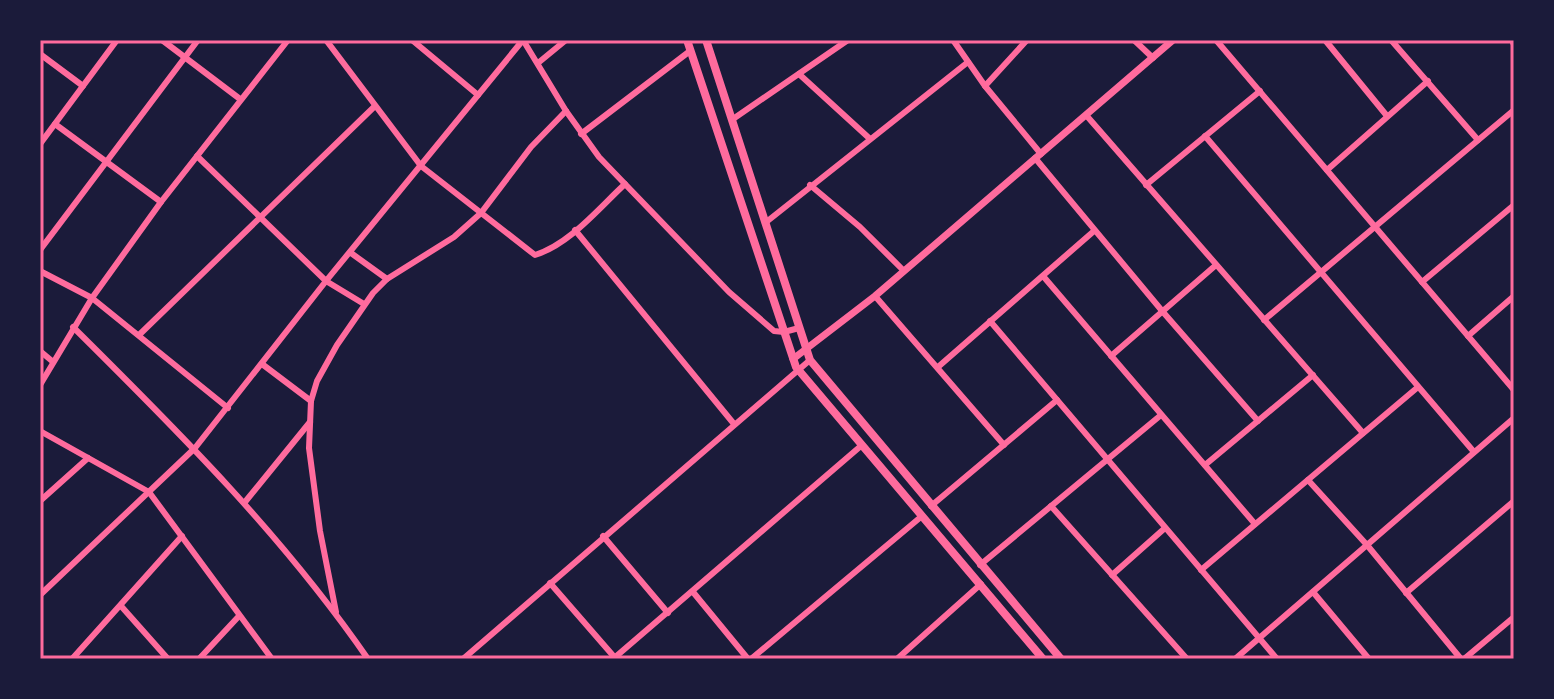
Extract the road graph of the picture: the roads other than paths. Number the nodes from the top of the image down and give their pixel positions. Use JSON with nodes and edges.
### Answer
{"nodes":[{"id":1,"x":117,"y":40,"type":"edge"},
{"id":2,"x":162,"y":40,"type":"edge"},
{"id":3,"x":198,"y":40,"type":"edge"},
{"id":4,"x":288,"y":40,"type":"edge"},
{"id":5,"x":326,"y":40,"type":"edge"},
{"id":6,"x":412,"y":40,"type":"edge"},
{"id":7,"x":523,"y":40,"type":"edge"},
{"id":8,"x":566,"y":40,"type":"edge"},
{"id":9,"x":687,"y":40,"type":"edge"},
{"id":10,"x":706,"y":40,"type":"edge"},
{"id":11,"x":848,"y":40,"type":"edge"},
{"id":12,"x":953,"y":40,"type":"edge"},
{"id":13,"x":1027,"y":40,"type":"edge"},
{"id":14,"x":1134,"y":40,"type":"edge"},
{"id":15,"x":1173,"y":40,"type":"edge"},
{"id":16,"x":1216,"y":40,"type":"edge"},
{"id":17,"x":1325,"y":40,"type":"edge"},
{"id":18,"x":1391,"y":40,"type":"edge"},
{"id":19,"x":690,"y":51,"type":"junction"},
{"id":20,"x":40,"y":54,"type":"edge"},
{"id":21,"x":185,"y":57,"type":"junction"},
{"id":22,"x":1153,"y":58,"type":"junction"},
{"id":23,"x":968,"y":62,"type":"junction"},
{"id":24,"x":538,"y":63,"type":"junction"},
{"id":25,"x":799,"y":74,"type":"junction"},
{"id":26,"x":1428,"y":81,"type":"junction"},
{"id":27,"x":83,"y":86,"type":"junction"},
{"id":28,"x":985,"y":86,"type":"junction"},
{"id":29,"x":1260,"y":91,"type":"junction"},
{"id":30,"x":478,"y":95,"type":"junction"},
{"id":31,"x":240,"y":99,"type":"junction"},
{"id":32,"x":375,"y":106,"type":"junction"},
{"id":33,"x":1514,"y":110,"type":"edge"},
{"id":34,"x":566,"y":111,"type":"junction"},
{"id":35,"x":1086,"y":115,"type":"junction"},
{"id":36,"x":1387,"y":116,"type":"junction"},
{"id":37,"x":733,"y":119,"type":"junction"},
{"id":38,"x":55,"y":124,"type":"junction"},
{"id":39,"x":581,"y":134,"type":"junction"},
{"id":40,"x":1205,"y":136,"type":"junction"},
{"id":41,"x":869,"y":138,"type":"junction"},
{"id":42,"x":1478,"y":140,"type":"junction"},
{"id":43,"x":40,"y":144,"type":"edge"},
{"id":44,"x":197,"y":156,"type":"junction"},
{"id":45,"x":1038,"y":156,"type":"junction"},
{"id":46,"x":105,"y":163,"type":"junction"},
{"id":47,"x":421,"y":166,"type":"junction"},
{"id":48,"x":1327,"y":170,"type":"junction"},
{"id":49,"x":625,"y":184,"type":"junction"},
{"id":50,"x":810,"y":185,"type":"junction"},
{"id":51,"x":1146,"y":185,"type":"junction"},
{"id":52,"x":161,"y":202,"type":"junction"},
{"id":53,"x":1514,"y":205,"type":"edge"},
{"id":54,"x":481,"y":213,"type":"junction"},
{"id":55,"x":259,"y":216,"type":"junction"},
{"id":56,"x":765,"y":223,"type":"junction"},
{"id":57,"x":1376,"y":228,"type":"junction"},
{"id":58,"x":575,"y":230,"type":"junction"},
{"id":59,"x":1094,"y":231,"type":"junction"},
{"id":60,"x":40,"y":250,"type":"edge"},
{"id":61,"x":351,"y":253,"type":"junction"},
{"id":62,"x":1216,"y":265,"type":"junction"},
{"id":63,"x":40,"y":271,"type":"edge"},
{"id":64,"x":904,"y":271,"type":"junction"},
{"id":65,"x":1321,"y":273,"type":"junction"},
{"id":66,"x":1043,"y":276,"type":"junction"},
{"id":67,"x":387,"y":279,"type":"junction"},
{"id":68,"x":326,"y":281,"type":"junction"},
{"id":69,"x":1422,"y":282,"type":"junction"},
{"id":70,"x":875,"y":296,"type":"junction"},
{"id":71,"x":1514,"y":296,"type":"edge"},
{"id":72,"x":92,"y":298,"type":"junction"},
{"id":73,"x":364,"y":304,"type":"junction"},
{"id":74,"x":1163,"y":312,"type":"junction"},
{"id":75,"x":1264,"y":320,"type":"junction"},
{"id":76,"x":990,"y":321,"type":"junction"},
{"id":77,"x":73,"y":327,"type":"junction"},
{"id":78,"x":799,"y":328,"type":"junction"},
{"id":79,"x":784,"y":332,"type":"junction"},
{"id":80,"x":139,"y":335,"type":"junction"},
{"id":81,"x":1468,"y":336,"type":"junction"},
{"id":82,"x":805,"y":349,"type":"junction"},
{"id":83,"x":40,"y":351,"type":"edge"},
{"id":84,"x":1111,"y":356,"type":"junction"},
{"id":85,"x":793,"y":359,"type":"junction"},
{"id":86,"x":810,"y":360,"type":"junction"},
{"id":87,"x":52,"y":361,"type":"junction"},
{"id":88,"x":262,"y":364,"type":"junction"},
{"id":89,"x":938,"y":367,"type":"junction"},
{"id":90,"x":798,"y":370,"type":"junction"},
{"id":91,"x":1313,"y":375,"type":"junction"},
{"id":92,"x":40,"y":385,"type":"edge"},
{"id":93,"x":1418,"y":387,"type":"junction"},
{"id":94,"x":1514,"y":390,"type":"edge"},
{"id":95,"x":1057,"y":400,"type":"junction"},
{"id":96,"x":311,"y":401,"type":"junction"},
{"id":97,"x":228,"y":408,"type":"junction"},
{"id":98,"x":1161,"y":415,"type":"junction"},
{"id":99,"x":1514,"y":418,"type":"edge"},
{"id":100,"x":1258,"y":421,"type":"junction"},
{"id":101,"x":310,"y":422,"type":"junction"},
{"id":102,"x":734,"y":424,"type":"junction"},
{"id":103,"x":40,"y":431,"type":"edge"},
{"id":104,"x":1363,"y":433,"type":"junction"},
{"id":105,"x":862,"y":445,"type":"junction"},
{"id":106,"x":1004,"y":445,"type":"junction"},
{"id":107,"x":195,"y":448,"type":"junction"},
{"id":108,"x":1474,"y":452,"type":"junction"},
{"id":109,"x":88,"y":458,"type":"junction"},
{"id":110,"x":1107,"y":459,"type":"junction"},
{"id":111,"x":1205,"y":465,"type":"junction"},
{"id":112,"x":1308,"y":480,"type":"junction"},
{"id":113,"x":149,"y":492,"type":"junction"},
{"id":114,"x":40,"y":501,"type":"edge"},
{"id":115,"x":1514,"y":501,"type":"edge"},
{"id":116,"x":245,"y":502,"type":"junction"},
{"id":117,"x":931,"y":506,"type":"junction"},
{"id":118,"x":1051,"y":506,"type":"junction"},
{"id":119,"x":922,"y":516,"type":"junction"},
{"id":120,"x":1255,"y":524,"type":"junction"},
{"id":121,"x":1165,"y":528,"type":"junction"},
{"id":122,"x":182,"y":536,"type":"junction"},
{"id":123,"x":603,"y":536,"type":"junction"},
{"id":124,"x":1367,"y":545,"type":"junction"},
{"id":125,"x":980,"y":565,"type":"junction"},
{"id":126,"x":1201,"y":570,"type":"junction"},
{"id":127,"x":1112,"y":575,"type":"junction"},
{"id":128,"x":550,"y":583,"type":"junction"},
{"id":129,"x":981,"y":584,"type":"junction"},
{"id":130,"x":693,"y":592,"type":"junction"},
{"id":131,"x":1313,"y":592,"type":"junction"},
{"id":132,"x":1406,"y":593,"type":"junction"},
{"id":133,"x":40,"y":595,"type":"edge"},
{"id":134,"x":121,"y":606,"type":"junction"},
{"id":135,"x":336,"y":612,"type":"junction"},
{"id":136,"x":668,"y":613,"type":"junction"},
{"id":137,"x":239,"y":616,"type":"junction"},
{"id":138,"x":1514,"y":617,"type":"edge"},
{"id":139,"x":1506,"y":623,"type":"junction"},
{"id":140,"x":1514,"y":631,"type":"edge"},
{"id":141,"x":1259,"y":638,"type":"junction"},
{"id":142,"x":72,"y":659,"type":"edge"},
{"id":143,"x":168,"y":659,"type":"edge"},
{"id":144,"x":199,"y":659,"type":"edge"},
{"id":145,"x":272,"y":659,"type":"edge"},
{"id":146,"x":368,"y":659,"type":"edge"},
{"id":147,"x":463,"y":659,"type":"edge"},
{"id":148,"x":615,"y":659,"type":"edge"},
{"id":149,"x":750,"y":659,"type":"edge"},
{"id":150,"x":897,"y":659,"type":"edge"},
{"id":151,"x":1042,"y":659,"type":"edge"},
{"id":152,"x":1061,"y":659,"type":"edge"},
{"id":153,"x":1187,"y":659,"type":"edge"},
{"id":154,"x":1235,"y":659,"type":"edge"},
{"id":155,"x":1277,"y":659,"type":"edge"},
{"id":156,"x":1369,"y":659,"type":"edge"},
{"id":157,"x":1463,"y":659,"type":"edge"}],
"edges":[{"from":1,"to":27,"type":"street"},
{"from":2,"to":21,"type":"street"},
{"from":3,"to":21,"type":"street"},
{"from":4,"to":31,"type":"street"},
{"from":5,"to":32,"type":"street"},
{"from":6,"to":30,"type":"street"},
{"from":7,"to":24,"type":"street"},
{"from":7,"to":30,"type":"street"},
{"from":8,"to":24,"type":"street"},
{"from":9,"to":19,"type":"main road"},
{"from":10,"to":37,"type":"main road"},
{"from":11,"to":25,"type":"street"},
{"from":12,"to":23,"type":"street"},
{"from":13,"to":28,"type":"street"},
{"from":14,"to":22,"type":"street"},
{"from":15,"to":22,"type":"street"},
{"from":16,"to":29,"type":"street"},
{"from":17,"to":36,"type":"street"},
{"from":18,"to":26,"type":"street"},
{"from":19,"to":39,"type":"street"},
{"from":19,"to":79,"type":"main road"},
{"from":20,"to":27,"type":"street"},
{"from":21,"to":31,"type":"street"},
{"from":21,"to":46,"type":"street"},
{"from":22,"to":35,"type":"street"},
{"from":23,"to":28,"type":"street"},
{"from":23,"to":41,"type":"street"},
{"from":24,"to":34,"type":"street"},
{"from":25,"to":37,"type":"street"},
{"from":25,"to":41,"type":"street"},
{"from":26,"to":36,"type":"street"},
{"from":26,"to":42,"type":"street"},
{"from":27,"to":38,"type":"street"},
{"from":28,"to":45,"type":"street"},
{"from":29,"to":40,"type":"street"},
{"from":29,"to":48,"type":"street"},
{"from":30,"to":47,"type":"street"},
{"from":31,"to":44,"type":"street"},
{"from":32,"to":47,"type":"street"},
{"from":32,"to":55,"type":"street"},
{"from":33,"to":42,"type":"street"},
{"from":34,"to":39,"type":"street"},
{"from":34,"to":54,"type":"street"},
{"from":35,"to":45,"type":"street"},
{"from":35,"to":51,"type":"street"},
{"from":36,"to":48,"type":"street"},
{"from":37,"to":56,"type":"main road"},
{"from":38,"to":43,"type":"street"},
{"from":38,"to":46,"type":"street"},
{"from":39,"to":49,"type":"street"},
{"from":40,"to":51,"type":"street"},
{"from":40,"to":65,"type":"street"},
{"from":41,"to":50,"type":"street"},
{"from":42,"to":57,"type":"street"},
{"from":44,"to":52,"type":"street"},
{"from":44,"to":55,"type":"street"},
{"from":45,"to":59,"type":"street"},
{"from":45,"to":64,"type":"street"},
{"from":46,"to":52,"type":"street"},
{"from":46,"to":60,"type":"street"},
{"from":47,"to":54,"type":"street"},
{"from":47,"to":61,"type":"street"},
{"from":48,"to":57,"type":"street"},
{"from":49,"to":58,"type":"street"},
{"from":49,"to":79,"type":"street"},
{"from":50,"to":56,"type":"street"},
{"from":50,"to":64,"type":"street"},
{"from":51,"to":62,"type":"street"},
{"from":52,"to":72,"type":"street"},
{"from":53,"to":69,"type":"street"},
{"from":54,"to":58,"type":"street"},
{"from":54,"to":67,"type":"street"},
{"from":55,"to":68,"type":"street"},
{"from":55,"to":80,"type":"street"},
{"from":56,"to":78,"type":"main road"},
{"from":57,"to":65,"type":"street"},
{"from":57,"to":69,"type":"street"},
{"from":58,"to":102,"type":"street"},
{"from":59,"to":66,"type":"street"},
{"from":59,"to":74,"type":"street"},
{"from":61,"to":67,"type":"street"},
{"from":61,"to":68,"type":"street"},
{"from":62,"to":74,"type":"street"},
{"from":62,"to":75,"type":"street"},
{"from":63,"to":72,"type":"street"},
{"from":64,"to":70,"type":"street"},
{"from":65,"to":75,"type":"street"},
{"from":65,"to":93,"type":"street"},
{"from":66,"to":76,"type":"street"},
{"from":66,"to":84,"type":"street"},
{"from":67,"to":73,"type":"street"},
{"from":68,"to":73,"type":"street"},
{"from":68,"to":88,"type":"street"},
{"from":69,"to":81,"type":"street"},
{"from":70,"to":82,"type":"street"},
{"from":70,"to":89,"type":"street"},
{"from":71,"to":81,"type":"street"},
{"from":72,"to":77,"type":"street"},
{"from":72,"to":80,"type":"street"},
{"from":73,"to":96,"type":"street"},
{"from":74,"to":84,"type":"street"},
{"from":74,"to":100,"type":"street"},
{"from":75,"to":91,"type":"street"},
{"from":76,"to":89,"type":"street"},
{"from":76,"to":95,"type":"street"},
{"from":77,"to":87,"type":"street"},
{"from":77,"to":107,"type":"street"},
{"from":78,"to":79,"type":"street"},
{"from":78,"to":82,"type":"main road"},
{"from":79,"to":85,"type":"main road"},
{"from":80,"to":97,"type":"street"},
{"from":81,"to":94,"type":"street"},
{"from":82,"to":85,"type":"street"},
{"from":82,"to":86,"type":"main road"},
{"from":83,"to":87,"type":"street"},
{"from":84,"to":98,"type":"street"},
{"from":85,"to":90,"type":"main road"},
{"from":86,"to":90,"type":"street"},
{"from":86,"to":117,"type":"main road"},
{"from":87,"to":92,"type":"street"},
{"from":88,"to":96,"type":"street"},
{"from":88,"to":97,"type":"street"},
{"from":89,"to":106,"type":"street"},
{"from":90,"to":102,"type":"street"},
{"from":90,"to":105,"type":"main road"},
{"from":91,"to":100,"type":"street"},
{"from":91,"to":104,"type":"street"},
{"from":93,"to":104,"type":"street"},
{"from":93,"to":108,"type":"street"},
{"from":95,"to":106,"type":"street"},
{"from":95,"to":110,"type":"street"},
{"from":96,"to":101,"type":"street"},
{"from":97,"to":107,"type":"street"},
{"from":98,"to":110,"type":"street"},
{"from":98,"to":111,"type":"street"},
{"from":99,"to":108,"type":"street"},
{"from":100,"to":111,"type":"street"},
{"from":101,"to":116,"type":"street"},
{"from":101,"to":135,"type":"street"},
{"from":102,"to":123,"type":"street"},
{"from":103,"to":109,"type":"street"},
{"from":104,"to":112,"type":"street"},
{"from":105,"to":119,"type":"main road"},
{"from":105,"to":130,"type":"street"},
{"from":106,"to":117,"type":"street"},
{"from":107,"to":113,"type":"street"},
{"from":107,"to":116,"type":"street"},
{"from":108,"to":124,"type":"street"},
{"from":109,"to":113,"type":"street"},
{"from":109,"to":114,"type":"street"},
{"from":110,"to":118,"type":"street"},
{"from":110,"to":121,"type":"street"},
{"from":111,"to":120,"type":"street"},
{"from":112,"to":120,"type":"street"},
{"from":112,"to":124,"type":"street"},
{"from":113,"to":122,"type":"street"},
{"from":113,"to":133,"type":"street"},
{"from":115,"to":132,"type":"street"},
{"from":116,"to":135,"type":"street"},
{"from":117,"to":125,"type":"main road"},
{"from":118,"to":125,"type":"street"},
{"from":118,"to":127,"type":"street"},
{"from":119,"to":129,"type":"main road"},
{"from":119,"to":149,"type":"street"},
{"from":120,"to":126,"type":"street"},
{"from":121,"to":126,"type":"street"},
{"from":121,"to":127,"type":"street"},
{"from":122,"to":134,"type":"street"},
{"from":122,"to":137,"type":"street"},
{"from":123,"to":128,"type":"street"},
{"from":123,"to":136,"type":"street"},
{"from":124,"to":131,"type":"street"},
{"from":124,"to":132,"type":"street"},
{"from":125,"to":152,"type":"main road"},
{"from":126,"to":141,"type":"street"},
{"from":127,"to":153,"type":"street"},
{"from":128,"to":147,"type":"street"},
{"from":128,"to":148,"type":"street"},
{"from":129,"to":150,"type":"street"},
{"from":129,"to":151,"type":"main road"},
{"from":130,"to":136,"type":"street"},
{"from":130,"to":149,"type":"street"},
{"from":131,"to":141,"type":"street"},
{"from":131,"to":156,"type":"street"},
{"from":132,"to":157,"type":"street"},
{"from":134,"to":142,"type":"street"},
{"from":134,"to":143,"type":"street"},
{"from":135,"to":146,"type":"street"},
{"from":136,"to":148,"type":"street"},
{"from":137,"to":144,"type":"street"},
{"from":137,"to":145,"type":"street"},
{"from":138,"to":139,"type":"street"},
{"from":139,"to":140,"type":"street"},
{"from":139,"to":157,"type":"street"},
{"from":141,"to":154,"type":"street"},
{"from":141,"to":155,"type":"street"}]}
